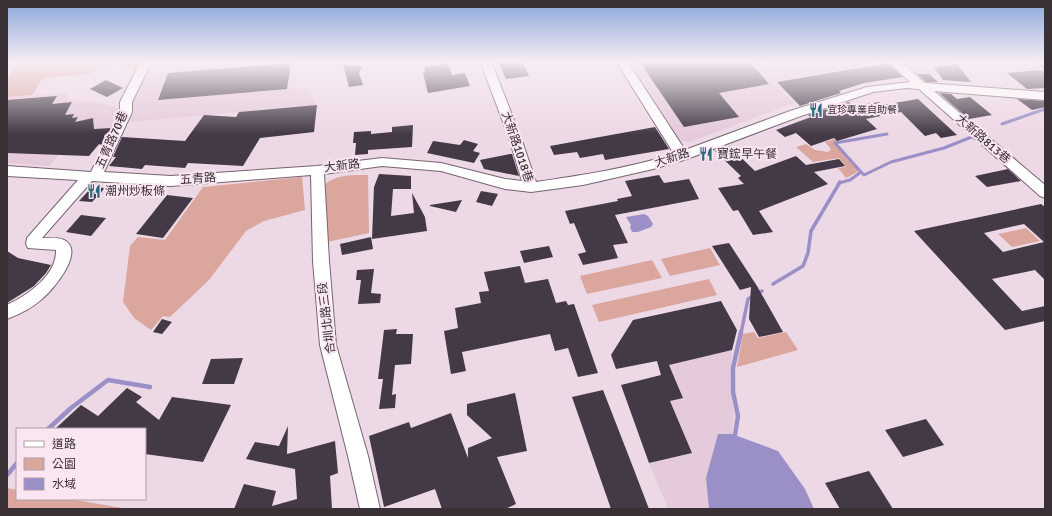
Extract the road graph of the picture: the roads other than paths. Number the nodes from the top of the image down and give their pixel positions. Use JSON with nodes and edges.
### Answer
{"nodes":[{"id":1,"x":135,"y":85,"type":"edge"},
{"id":2,"x":495,"y":85,"type":"edge"},
{"id":3,"x":636,"y":85,"type":"edge"},
{"id":4,"x":922,"y":86,"type":"junction"},
{"id":5,"x":1045,"y":96,"type":"edge"},
{"id":6,"x":682,"y":156,"type":"junction"},
{"id":7,"x":317,"y":170,"type":"junction"},
{"id":8,"x":7,"y":171,"type":"edge"},
{"id":9,"x":93,"y":176,"type":"junction"},
{"id":10,"x":531,"y":187,"type":"junction"},
{"id":11,"x":1045,"y":193,"type":"edge"},
{"id":12,"x":7,"y":312,"type":"edge"},
{"id":13,"x":370,"y":509,"type":"edge"}],
"edges":[{"from":1,"to":9,"type":"street","name":"五青路70巷"},
{"from":2,"to":10,"type":"street","name":"大新路1018巷"},
{"from":3,"to":6,"type":"street"},
{"from":4,"to":5,"type":"street","name":"大新路"},
{"from":4,"to":6,"type":"street","name":"大新路"},
{"from":4,"to":11,"type":"street","name":"大新路813巷"},
{"from":6,"to":10,"type":"street","name":"大新路"},
{"from":7,"to":9,"type":"street","name":"五青路"},
{"from":7,"to":10,"type":"street","name":"大新路"},
{"from":7,"to":13,"type":"street","name":"合圳北路三段"},
{"from":8,"to":9,"type":"street","name":"五青路"},
{"from":9,"to":12,"type":"street","name":"五青路70巷"}]}
